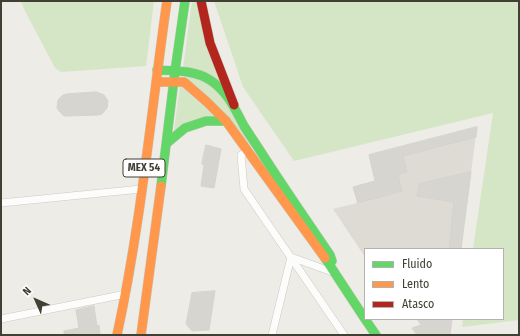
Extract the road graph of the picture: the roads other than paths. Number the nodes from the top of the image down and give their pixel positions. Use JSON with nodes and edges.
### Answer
{"nodes":[{"id":1,"x":167,"y":1,"type":"edge"},
{"id":2,"x":185,"y":1,"type":"edge"},
{"id":3,"x":201,"y":1,"type":"edge"},
{"id":4,"x":157,"y":70,"type":"junction"},
{"id":5,"x":175,"y":71,"type":"junction"},
{"id":6,"x":156,"y":82,"type":"junction"},
{"id":7,"x":174,"y":82,"type":"junction"},
{"id":8,"x":234,"y":105,"type":"junction"},
{"id":9,"x":226,"y":121,"type":"junction"},
{"id":10,"x":167,"y":143,"type":"junction"},
{"id":11,"x":244,"y":153,"type":"junction"},
{"id":12,"x":141,"y":189,"type":"junction"},
{"id":13,"x":1,"y":203,"type":"edge"},
{"id":14,"x":291,"y":257,"type":"junction"},
{"id":15,"x":334,"y":273,"type":"junction"},
{"id":16,"x":126,"y":294,"type":"junction"},
{"id":17,"x":364,"y":318,"type":"edge"},
{"id":18,"x":1,"y":319,"type":"edge"},
{"id":19,"x":366,"y":320,"type":"edge"},
{"id":20,"x":117,"y":335,"type":"edge"},
{"id":21,"x":142,"y":335,"type":"edge"},
{"id":22,"x":272,"y":335,"type":"edge"},
{"id":23,"x":344,"y":335,"type":"edge"},
{"id":24,"x":376,"y":335,"type":"edge"}],
"edges":[{"from":1,"to":4,"type":"main road","number":"MEX 54"},
{"from":2,"to":5,"type":"main road","number":"MEX 54"},
{"from":3,"to":8,"type":"main road"},
{"from":4,"to":5,"type":"main road"},
{"from":4,"to":6,"type":"main road","number":"MEX 54"},
{"from":5,"to":7,"type":"main road","number":"MEX 54"},
{"from":5,"to":8,"type":"main road"},
{"from":6,"to":7,"type":"main road"},
{"from":6,"to":12,"type":"main road","number":"MEX 54"},
{"from":7,"to":9,"type":"main road"},
{"from":7,"to":10,"type":"main road","number":"MEX 54"},
{"from":8,"to":15,"type":"main road"},
{"from":9,"to":10,"type":"main road"},
{"from":9,"to":11,"type":"main road"},
{"from":10,"to":21,"type":"main road","number":"MEX 54"},
{"from":11,"to":14,"type":"street"},
{"from":11,"to":15,"type":"main road"},
{"from":12,"to":13,"type":"street"},
{"from":12,"to":16,"type":"main road","number":"MEX 54"},
{"from":14,"to":15,"type":"street"},
{"from":14,"to":22,"type":"street"},
{"from":14,"to":23,"type":"street"},
{"from":15,"to":17,"type":"main road"},
{"from":16,"to":18,"type":"street"},
{"from":16,"to":20,"type":"main road","number":"MEX 54"},
{"from":19,"to":24,"type":"main road"}]}
